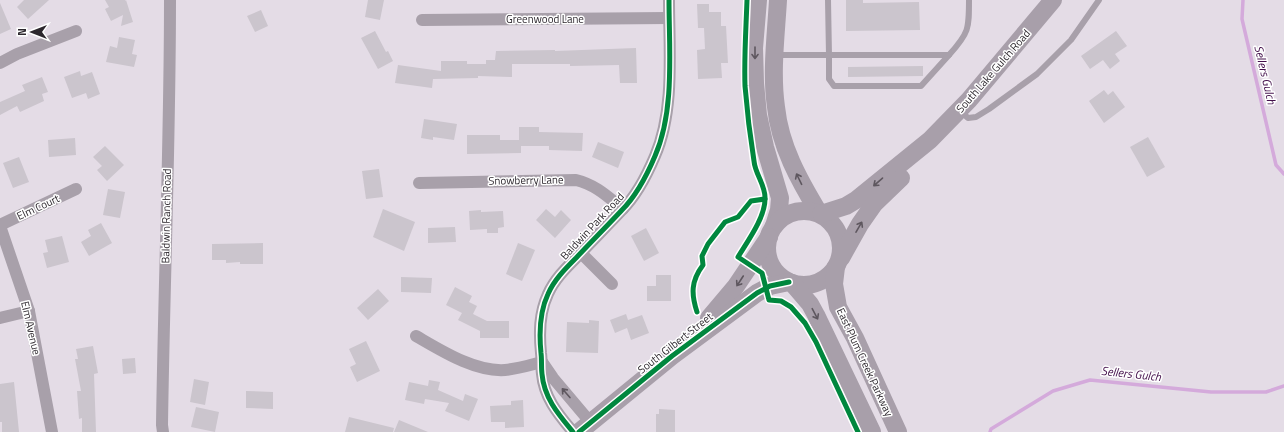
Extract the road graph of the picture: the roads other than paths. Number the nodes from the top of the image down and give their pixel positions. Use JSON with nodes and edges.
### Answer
{"nodes":[{"id":1,"x":170,"y":0,"type":"edge"},
{"id":2,"x":669,"y":0,"type":"edge"},
{"id":3,"x":758,"y":0,"type":"edge"},
{"id":4,"x":768,"y":0,"type":"edge"},
{"id":5,"x":778,"y":0,"type":"edge"},
{"id":6,"x":828,"y":0,"type":"edge"},
{"id":7,"x":969,"y":0,"type":"edge"},
{"id":8,"x":1053,"y":0,"type":"edge"},
{"id":9,"x":1099,"y":0,"type":"edge"},
{"id":10,"x":669,"y":18,"type":"junction"},
{"id":11,"x":422,"y":20,"type":"dead end"},
{"id":12,"x":76,"y":31,"type":"dead end"},
{"id":13,"x":775,"y":55,"type":"junction"},
{"id":14,"x":829,"y":55,"type":"junction"},
{"id":15,"x":949,"y":55,"type":"junction"},
{"id":16,"x":0,"y":63,"type":"edge"},
{"id":17,"x":959,"y":110,"type":"junction"},
{"id":18,"x":930,"y":140,"type":"junction"},
{"id":19,"x":420,"y":183,"type":"dead end"},
{"id":20,"x":76,"y":189,"type":"dead end"},
{"id":21,"x":623,"y":209,"type":"junction"},
{"id":22,"x":820,"y":214,"type":"junction"},
{"id":23,"x":0,"y":225,"type":"edge"},
{"id":24,"x":771,"y":231,"type":"junction"},
{"id":25,"x":581,"y":253,"type":"junction"},
{"id":26,"x":838,"y":264,"type":"junction"},
{"id":27,"x":791,"y":282,"type":"junction"},
{"id":28,"x":612,"y":284,"type":"dead end"},
{"id":29,"x":29,"y":311,"type":"junction"},
{"id":30,"x":0,"y":318,"type":"edge"},
{"id":31,"x":416,"y":336,"type":"dead end"},
{"id":32,"x":672,"y":356,"type":"junction"},
{"id":33,"x":542,"y":362,"type":"junction"},
{"id":34,"x":582,"y":430,"type":"edge"},
{"id":35,"x":52,"y":432,"type":"edge"},
{"id":36,"x":163,"y":432,"type":"edge"},
{"id":37,"x":872,"y":432,"type":"edge"},
{"id":38,"x":898,"y":432,"type":"edge"}],
"edges":[{"from":1,"to":36,"type":"street","name":"Baldwin Ranch Road"},
{"from":2,"to":10,"type":"street","name":"Baldwin Park Road"},
{"from":3,"to":24,"type":"main road","one_way":true},
{"from":4,"to":13,"type":"main road"},
{"from":5,"to":13,"type":"main road"},
{"from":6,"to":14,"type":"lane"},
{"from":7,"to":15,"type":"lane"},
{"from":8,"to":17,"type":"main road","name":"South Lake Gulch Road"},
{"from":9,"to":17,"type":"lane"},
{"from":10,"to":11,"type":"street","name":"Greenwood Lane"},
{"from":10,"to":21,"type":"street","name":"Baldwin Park Road"},
{"from":12,"to":16,"type":"street"},
{"from":13,"to":14,"type":"lane"},
{"from":22,"to":13,"type":"main road","one_way":true},
{"from":14,"to":15,"type":"lane"},
{"from":14,"to":15,"type":"lane"},
{"from":17,"to":18,"type":"main road","name":"South Lake Gulch Road"},
{"from":18,"to":22,"type":"main road","name":"South Lake Gulch Road","one_way":true},
{"from":26,"to":18,"type":"main road","name":"South Lake Gulch Road","one_way":true},
{"from":19,"to":21,"type":"street","name":"Snowberry Lane"},
{"from":20,"to":23,"type":"street","name":"Elm Court"},
{"from":21,"to":25,"type":"street","name":"Baldwin Park Road"},
{"from":22,"to":24,"type":"main road"},
{"from":22,"to":26,"type":"main road"},
{"from":23,"to":29,"type":"street","name":"Elm Avenue"},
{"from":24,"to":27,"type":"main road"},
{"from":24,"to":32,"type":"main road","name":"South Gilbert Street","one_way":true},
{"from":25,"to":28,"type":"street"},
{"from":25,"to":33,"type":"street","name":"Baldwin Park Road"},
{"from":26,"to":27,"type":"main road"},
{"from":26,"to":38,"type":"main road","name":"East Plum Creek Parkway"},
{"from":27,"to":32,"type":"main road","name":"South Gilbert Street"},
{"from":27,"to":37,"type":"main road","name":"East Plum Creek Parkway","one_way":true},
{"from":29,"to":30,"type":"street"},
{"from":29,"to":35,"type":"street","name":"Elm Avenue"},
{"from":31,"to":33,"type":"street"},
{"from":32,"to":34,"type":"main road","name":"South Gilbert Street"},
{"from":34,"to":33,"type":"street","name":"Baldwin Park Road","one_way":true},
{"from":33,"to":34,"type":"street","name":"Baldwin Park Road"}]}
